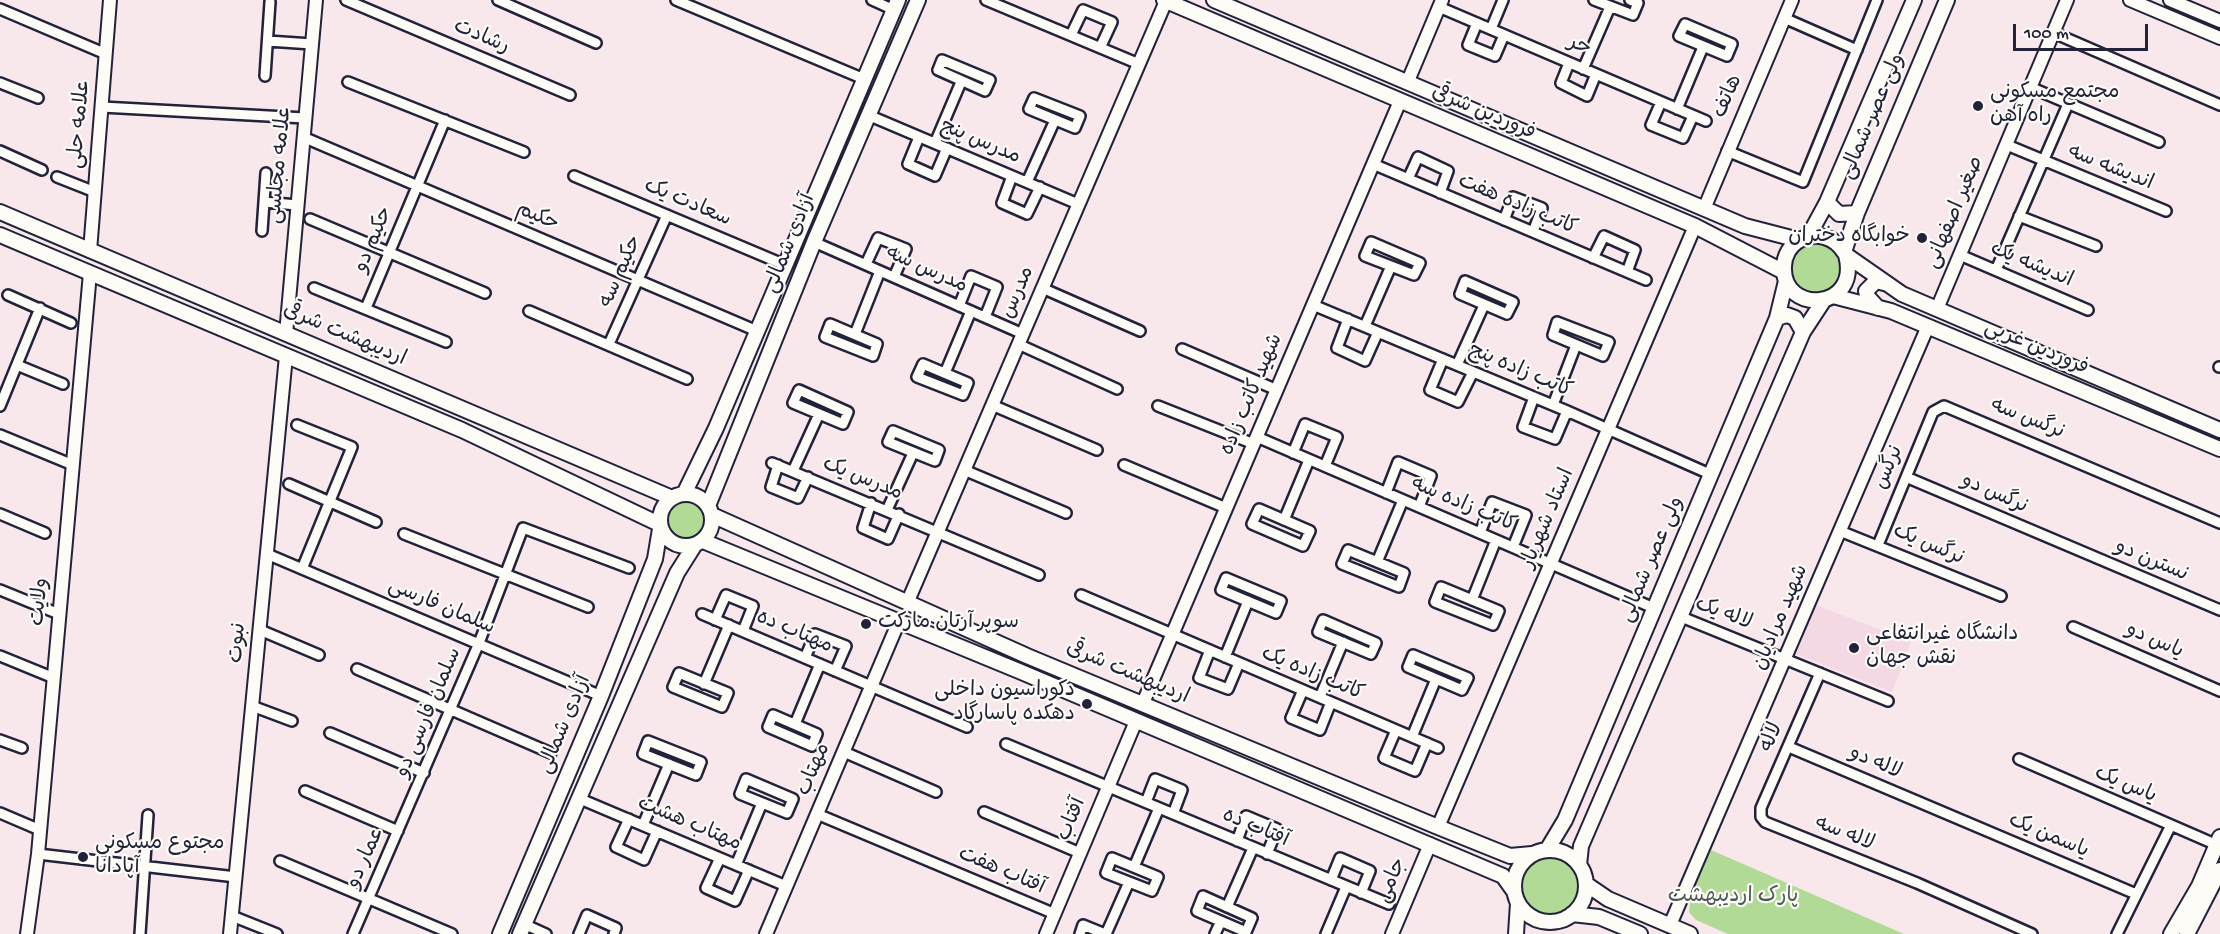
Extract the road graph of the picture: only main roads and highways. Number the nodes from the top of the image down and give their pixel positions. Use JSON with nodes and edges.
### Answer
{"nodes":[{"id":1,"x":918,"y":0,"type":"edge"},
{"id":2,"x":1165,"y":0,"type":"edge"},
{"id":3,"x":1214,"y":0,"type":"edge"},
{"id":4,"x":1914,"y":0,"type":"edge"},
{"id":5,"x":1947,"y":0,"type":"edge"},
{"id":6,"x":896,"y":5,"type":"edge"},
{"id":7,"x":1827,"y":202,"type":"junction"},
{"id":8,"x":0,"y":212,"type":"edge"},
{"id":9,"x":1857,"y":213,"type":"junction"},
{"id":10,"x":1762,"y":232,"type":"junction"},
{"id":11,"x":0,"y":235,"type":"edge"},
{"id":12,"x":1804,"y":238,"type":"junction"},
{"id":13,"x":1750,"y":252,"type":"junction"},
{"id":14,"x":1845,"y":254,"type":"junction"},
{"id":15,"x":1785,"y":276,"type":"junction"},
{"id":16,"x":1884,"y":283,"type":"junction"},
{"id":17,"x":1829,"y":298,"type":"junction"},
{"id":18,"x":1878,"y":308,"type":"junction"},
{"id":19,"x":1777,"y":318,"type":"junction"},
{"id":20,"x":1803,"y":332,"type":"junction"},
{"id":21,"x":356,"y":364,"type":"junction"},
{"id":22,"x":349,"y":382,"type":"junction"},
{"id":23,"x":2130,"y":392,"type":"junction"},
{"id":24,"x":2123,"y":408,"type":"junction"},
{"id":25,"x":2220,"y":430,"type":"edge"},
{"id":26,"x":2220,"y":449,"type":"edge"},
{"id":27,"x":678,"y":496,"type":"junction"},
{"id":28,"x":710,"y":511,"type":"junction"},
{"id":29,"x":660,"y":526,"type":"junction"},
{"id":30,"x":698,"y":543,"type":"junction"},
{"id":31,"x":1011,"y":648,"type":"junction"},
{"id":32,"x":1041,"y":661,"type":"junction"},
{"id":33,"x":999,"y":663,"type":"junction"},
{"id":34,"x":1035,"y":678,"type":"junction"},
{"id":35,"x":1565,"y":820,"type":"junction"},
{"id":36,"x":1587,"y":832,"type":"junction"},
{"id":37,"x":2218,"y":841,"type":"edge"},
{"id":38,"x":1547,"y":850,"type":"junction"},
{"id":39,"x":1498,"y":852,"type":"junction"},
{"id":40,"x":1532,"y":854,"type":"junction"},
{"id":41,"x":530,"y":864,"type":"junction"},
{"id":42,"x":1579,"y":865,"type":"junction"},
{"id":43,"x":1489,"y":869,"type":"junction"},
{"id":44,"x":2220,"y":870,"type":"edge"},
{"id":45,"x":547,"y":871,"type":"junction"},
{"id":46,"x":1586,"y":884,"type":"junction"},
{"id":47,"x":1513,"y":890,"type":"junction"},
{"id":48,"x":1518,"y":903,"type":"junction"},
{"id":49,"x":1617,"y":903,"type":"junction"},
{"id":50,"x":1572,"y":914,"type":"junction"},
{"id":51,"x":1604,"y":918,"type":"junction"},
{"id":52,"x":1558,"y":921,"type":"junction"},
{"id":53,"x":522,"y":929,"type":"edge"},
{"id":54,"x":500,"y":934,"type":"edge"},
{"id":55,"x":1516,"y":934,"type":"edge"},
{"id":56,"x":1547,"y":934,"type":"edge"},
{"id":57,"x":1640,"y":934,"type":"edge"},
{"id":58,"x":1690,"y":934,"type":"edge"},
{"id":59,"x":2171,"y":934,"type":"edge"},
{"id":60,"x":2187,"y":934,"type":"edge"}],
"edges":[{"from":1,"to":28,"type":"main road","name":"آزادی شمالی"},
{"from":2,"to":13,"type":"main road","name":"فروردین شرقی"},
{"from":3,"to":10,"type":"main road","name":"فروردین شرقی"},
{"from":4,"to":7,"type":"main road","name":"ولی عصر شمالی"},
{"from":5,"to":9,"type":"main road","name":"ولی عصر شمالی"},
{"from":6,"to":27,"type":"main road","name":"آزادی شمالی"},
{"from":7,"to":9,"type":"main road"},
{"from":7,"to":12,"type":"main road","name":"ولی عصر شمالی"},
{"from":8,"to":21,"type":"main road","name":"اردیبهشت شرقی"},
{"from":9,"to":14,"type":"main road","name":"ولی عصر شمالی"},
{"from":10,"to":12,"type":"main road","name":"فروردین شرقی"},
{"from":10,"to":13,"type":"main road"},
{"from":11,"to":22,"type":"main road","name":"اردیبهشت شرقی"},
{"from":12,"to":14,"type":"main road"},
{"from":12,"to":15,"type":"main road"},
{"from":13,"to":15,"type":"main road","name":"فروردین شرقی"},
{"from":14,"to":16,"type":"main road","name":"فروردین غربی"},
{"from":14,"to":17,"type":"main road"},
{"from":15,"to":17,"type":"main road"},
{"from":15,"to":19,"type":"main road","name":"ولی عصر شمالی"},
{"from":16,"to":18,"type":"main road"},
{"from":16,"to":23,"type":"main road","name":"فروردین غربی"},
{"from":17,"to":18,"type":"main road","name":"فروردین غربی"},
{"from":17,"to":20,"type":"main road"},
{"from":18,"to":24,"type":"main road","name":"فروردین غربی"},
{"from":19,"to":20,"type":"main road"},
{"from":19,"to":35,"type":"main road","name":"ولی عصر شمالی"},
{"from":20,"to":36,"type":"main road"},
{"from":21,"to":22,"type":"main road"},
{"from":21,"to":27,"type":"main road","name":"اردیبهشت شرقی"},
{"from":22,"to":29,"type":"main road","name":"اردیبهشت شرقی"},
{"from":23,"to":24,"type":"main road"},
{"from":23,"to":25,"type":"main road","name":"فروردین غربی"},
{"from":24,"to":26,"type":"main road","name":"فروردین غربی"},
{"from":27,"to":28,"type":"main road"},
{"from":27,"to":29,"type":"main road"},
{"from":28,"to":30,"type":"main road"},
{"from":28,"to":31,"type":"main road","name":"اردیبهشت شرقی"},
{"from":29,"to":30,"type":"main road"},
{"from":29,"to":41,"type":"main road","name":"آزادی شمالی"},
{"from":30,"to":33,"type":"main road","name":"اردیبهشت شرقی"},
{"from":30,"to":45,"type":"main road","name":"آزادی شمالی"},
{"from":31,"to":32,"type":"main road","name":"اردیبهشت شرقی"},
{"from":31,"to":33,"type":"main road"},
{"from":32,"to":34,"type":"main road"},
{"from":32,"to":39,"type":"main road","name":"اردیبهشت شرقی"},
{"from":33,"to":34,"type":"main road","name":"اردیبهشت شرقی"},
{"from":34,"to":43,"type":"main road","name":"اردیبهشت شرقی"},
{"from":35,"to":36,"type":"main road"},
{"from":35,"to":38,"type":"main road","name":"ولی عصر شمالی"},
{"from":36,"to":42,"type":"main road"},
{"from":37,"to":59,"type":"main road"},
{"from":38,"to":40,"type":"main road"},
{"from":38,"to":42,"type":"main road"},
{"from":39,"to":40,"type":"main road","name":"اردیبهشت شرقی"},
{"from":39,"to":43,"type":"main road"},
{"from":40,"to":47,"type":"main road"},
{"from":41,"to":45,"type":"main road"},
{"from":41,"to":54,"type":"main road","name":"آزادی شمالی"},
{"from":42,"to":46,"type":"main road"},
{"from":43,"to":47,"type":"main road","name":"اردیبهشت شرقی"},
{"from":44,"to":60,"type":"main road"},
{"from":45,"to":53,"type":"main road","name":"آزادی شمالی"},
{"from":46,"to":49,"type":"main road"},
{"from":46,"to":50,"type":"main road"},
{"from":47,"to":48,"type":"main road"},
{"from":48,"to":52,"type":"main road"},
{"from":48,"to":55,"type":"main road"},
{"from":49,"to":51,"type":"main road"},
{"from":49,"to":58,"type":"main road"},
{"from":50,"to":51,"type":"main road"},
{"from":50,"to":52,"type":"main road"},
{"from":51,"to":57,"type":"main road"},
{"from":52,"to":56,"type":"main road"}]}
